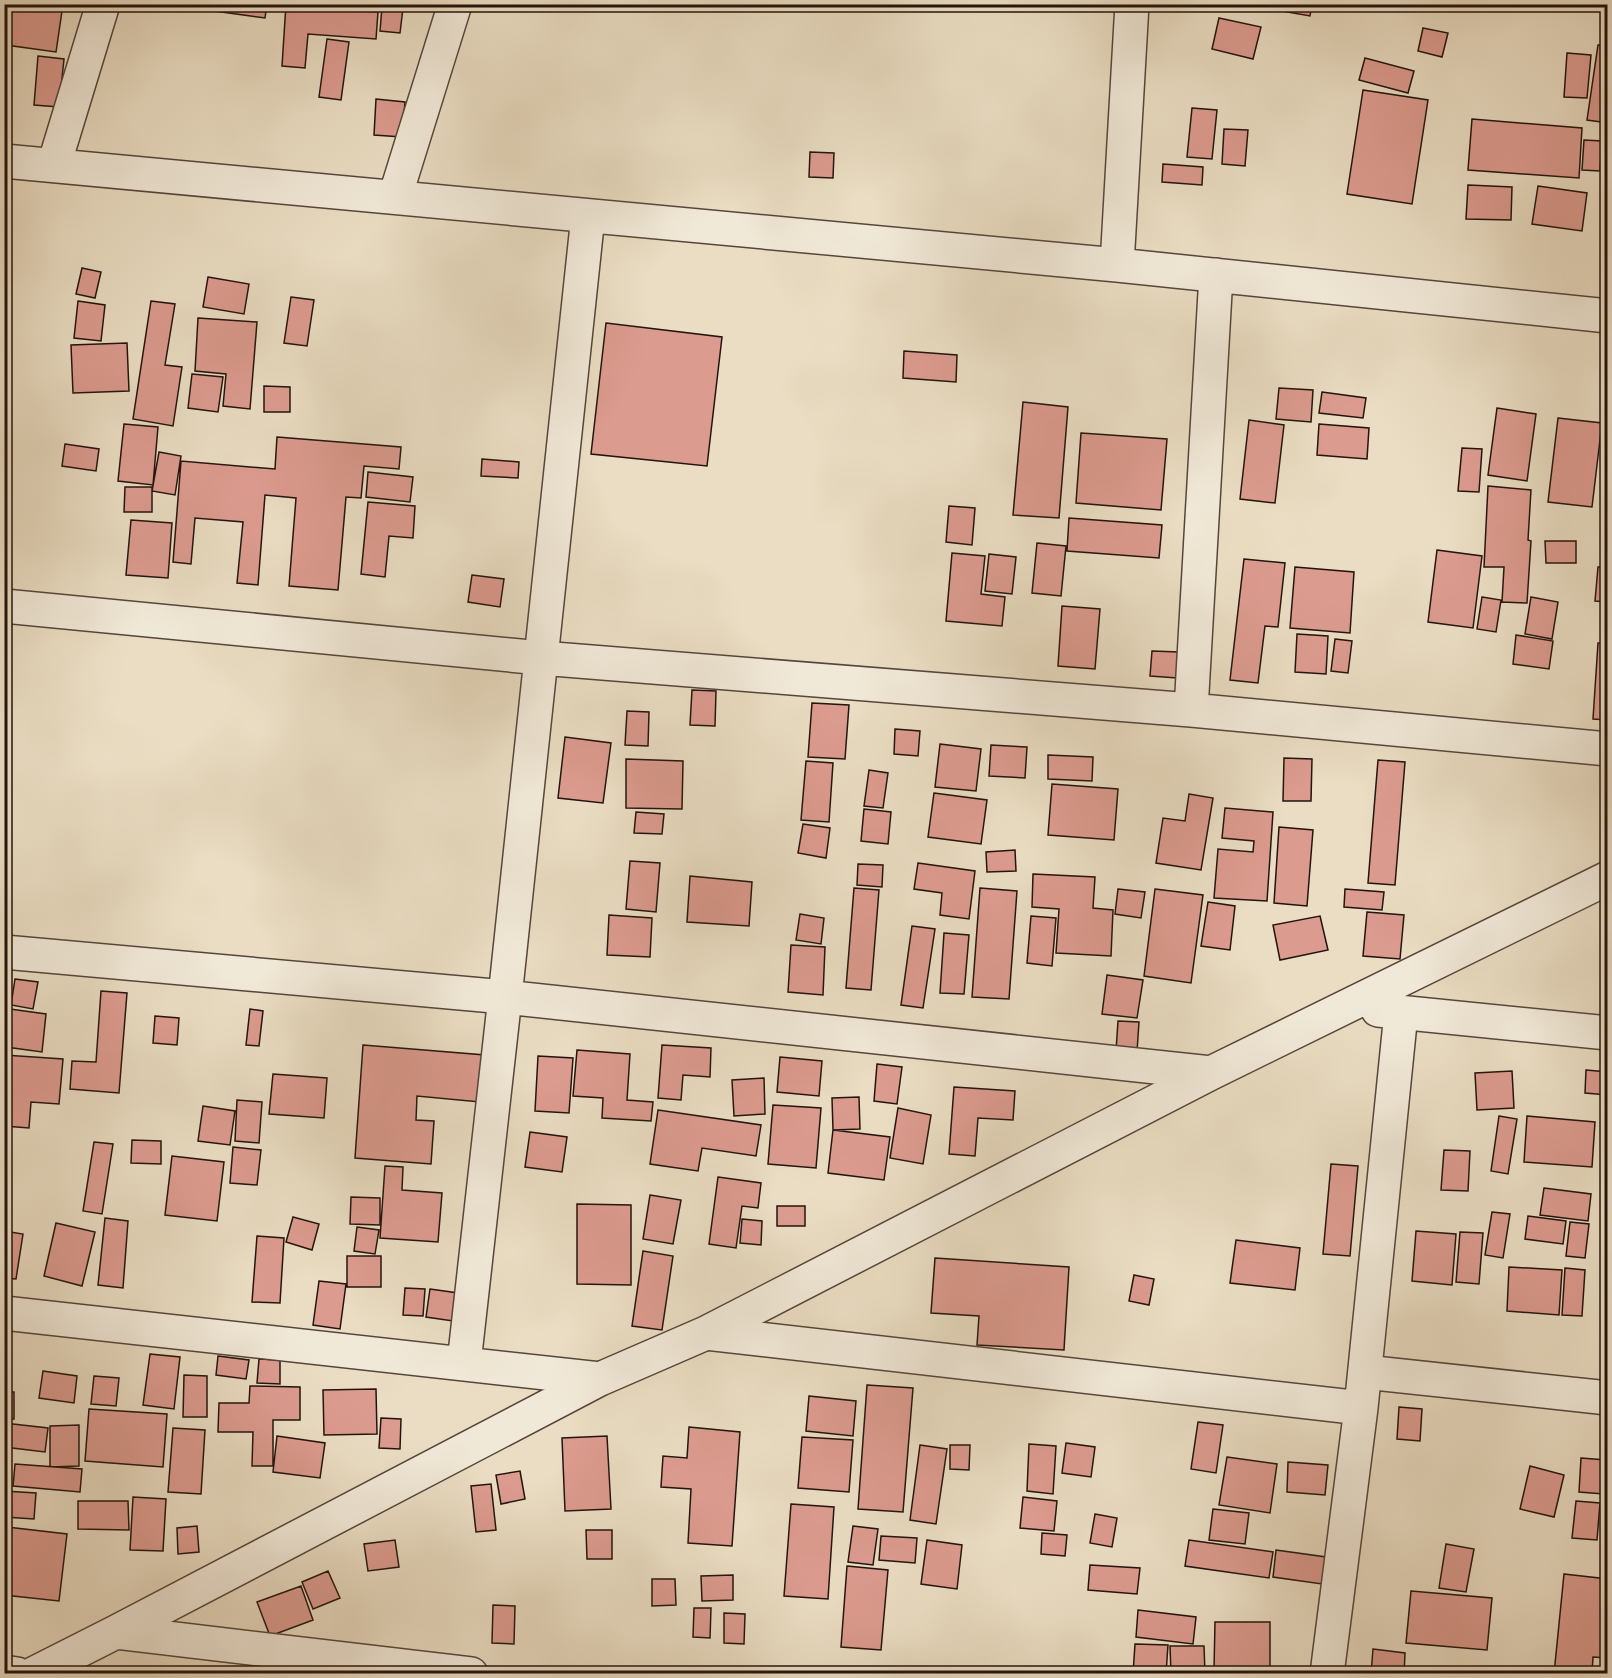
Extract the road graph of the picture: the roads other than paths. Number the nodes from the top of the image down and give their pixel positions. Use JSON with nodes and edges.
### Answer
{"nodes":[{"id":1,"x":103,"y":4,"type":"edge"},
{"id":2,"x":455,"y":4,"type":"edge"},
{"id":3,"x":1132,"y":4,"type":"edge"},
{"id":4,"x":4,"y":161,"type":"edge"},
{"id":5,"x":54,"y":165,"type":"junction"},
{"id":6,"x":395,"y":197,"type":"junction"},
{"id":7,"x":588,"y":216,"type":"junction"},
{"id":8,"x":1117,"y":265,"type":"junction"},
{"id":9,"x":1216,"y":275,"type":"junction"},
{"id":10,"x":1608,"y":316,"type":"edge"},
{"id":11,"x":4,"y":606,"type":"edge"},
{"id":12,"x":541,"y":658,"type":"junction"},
{"id":13,"x":1191,"y":710,"type":"junction"},
{"id":14,"x":1608,"y":749,"type":"edge"},
{"id":15,"x":1608,"y":878,"type":"edge"},
{"id":16,"x":4,"y":952,"type":"edge"},
{"id":17,"x":505,"y":997,"type":"junction"},
{"id":18,"x":1350,"y":1006,"type":"junction"},
{"id":19,"x":1401,"y":1013,"type":"junction"},
{"id":20,"x":1608,"y":1033,"type":"edge"},
{"id":21,"x":1211,"y":1073,"type":"junction"},
{"id":22,"x":4,"y":1313,"type":"edge"},
{"id":23,"x":706,"y":1334,"type":"junction"},
{"id":24,"x":464,"y":1363,"type":"junction"},
{"id":25,"x":1365,"y":1372,"type":"junction"},
{"id":26,"x":600,"y":1379,"type":"junction"},
{"id":27,"x":1608,"y":1398,"type":"edge"},
{"id":28,"x":1361,"y":1408,"type":"junction"},
{"id":29,"x":116,"y":1632,"type":"junction"},
{"id":30,"x":4,"y":1672,"type":"edge"},
{"id":31,"x":17,"y":1674,"type":"edge"},
{"id":32,"x":33,"y":1674,"type":"edge"},
{"id":33,"x":471,"y":1674,"type":"edge"},
{"id":34,"x":1327,"y":1674,"type":"edge"}],
"edges":[{"from":1,"to":5,"type":"street"},
{"from":2,"to":6,"type":"street"},
{"from":3,"to":8,"type":"street"},
{"from":4,"to":5,"type":"street"},
{"from":5,"to":6,"type":"street"},
{"from":6,"to":7,"type":"street"},
{"from":7,"to":8,"type":"street"},
{"from":7,"to":12,"type":"street"},
{"from":8,"to":9,"type":"street"},
{"from":9,"to":10,"type":"street"},
{"from":9,"to":13,"type":"street"},
{"from":11,"to":12,"type":"street"},
{"from":12,"to":13,"type":"street"},
{"from":12,"to":17,"type":"street"},
{"from":13,"to":14,"type":"street"},
{"from":15,"to":18,"type":"street"},
{"from":16,"to":17,"type":"street"},
{"from":17,"to":21,"type":"street"},
{"from":17,"to":24,"type":"street"},
{"from":18,"to":19,"type":"street"},
{"from":18,"to":21,"type":"street"},
{"from":19,"to":20,"type":"street"},
{"from":19,"to":25,"type":"street"},
{"from":21,"to":23,"type":"street"},
{"from":22,"to":24,"type":"street"},
{"from":23,"to":26,"type":"street"},
{"from":23,"to":28,"type":"street"},
{"from":24,"to":26,"type":"street"},
{"from":25,"to":27,"type":"street"},
{"from":25,"to":28,"type":"street"},
{"from":26,"to":29,"type":"street"},
{"from":28,"to":34,"type":"street"},
{"from":29,"to":32,"type":"street"},
{"from":29,"to":33,"type":"street"},
{"from":30,"to":31,"type":"street"}]}
